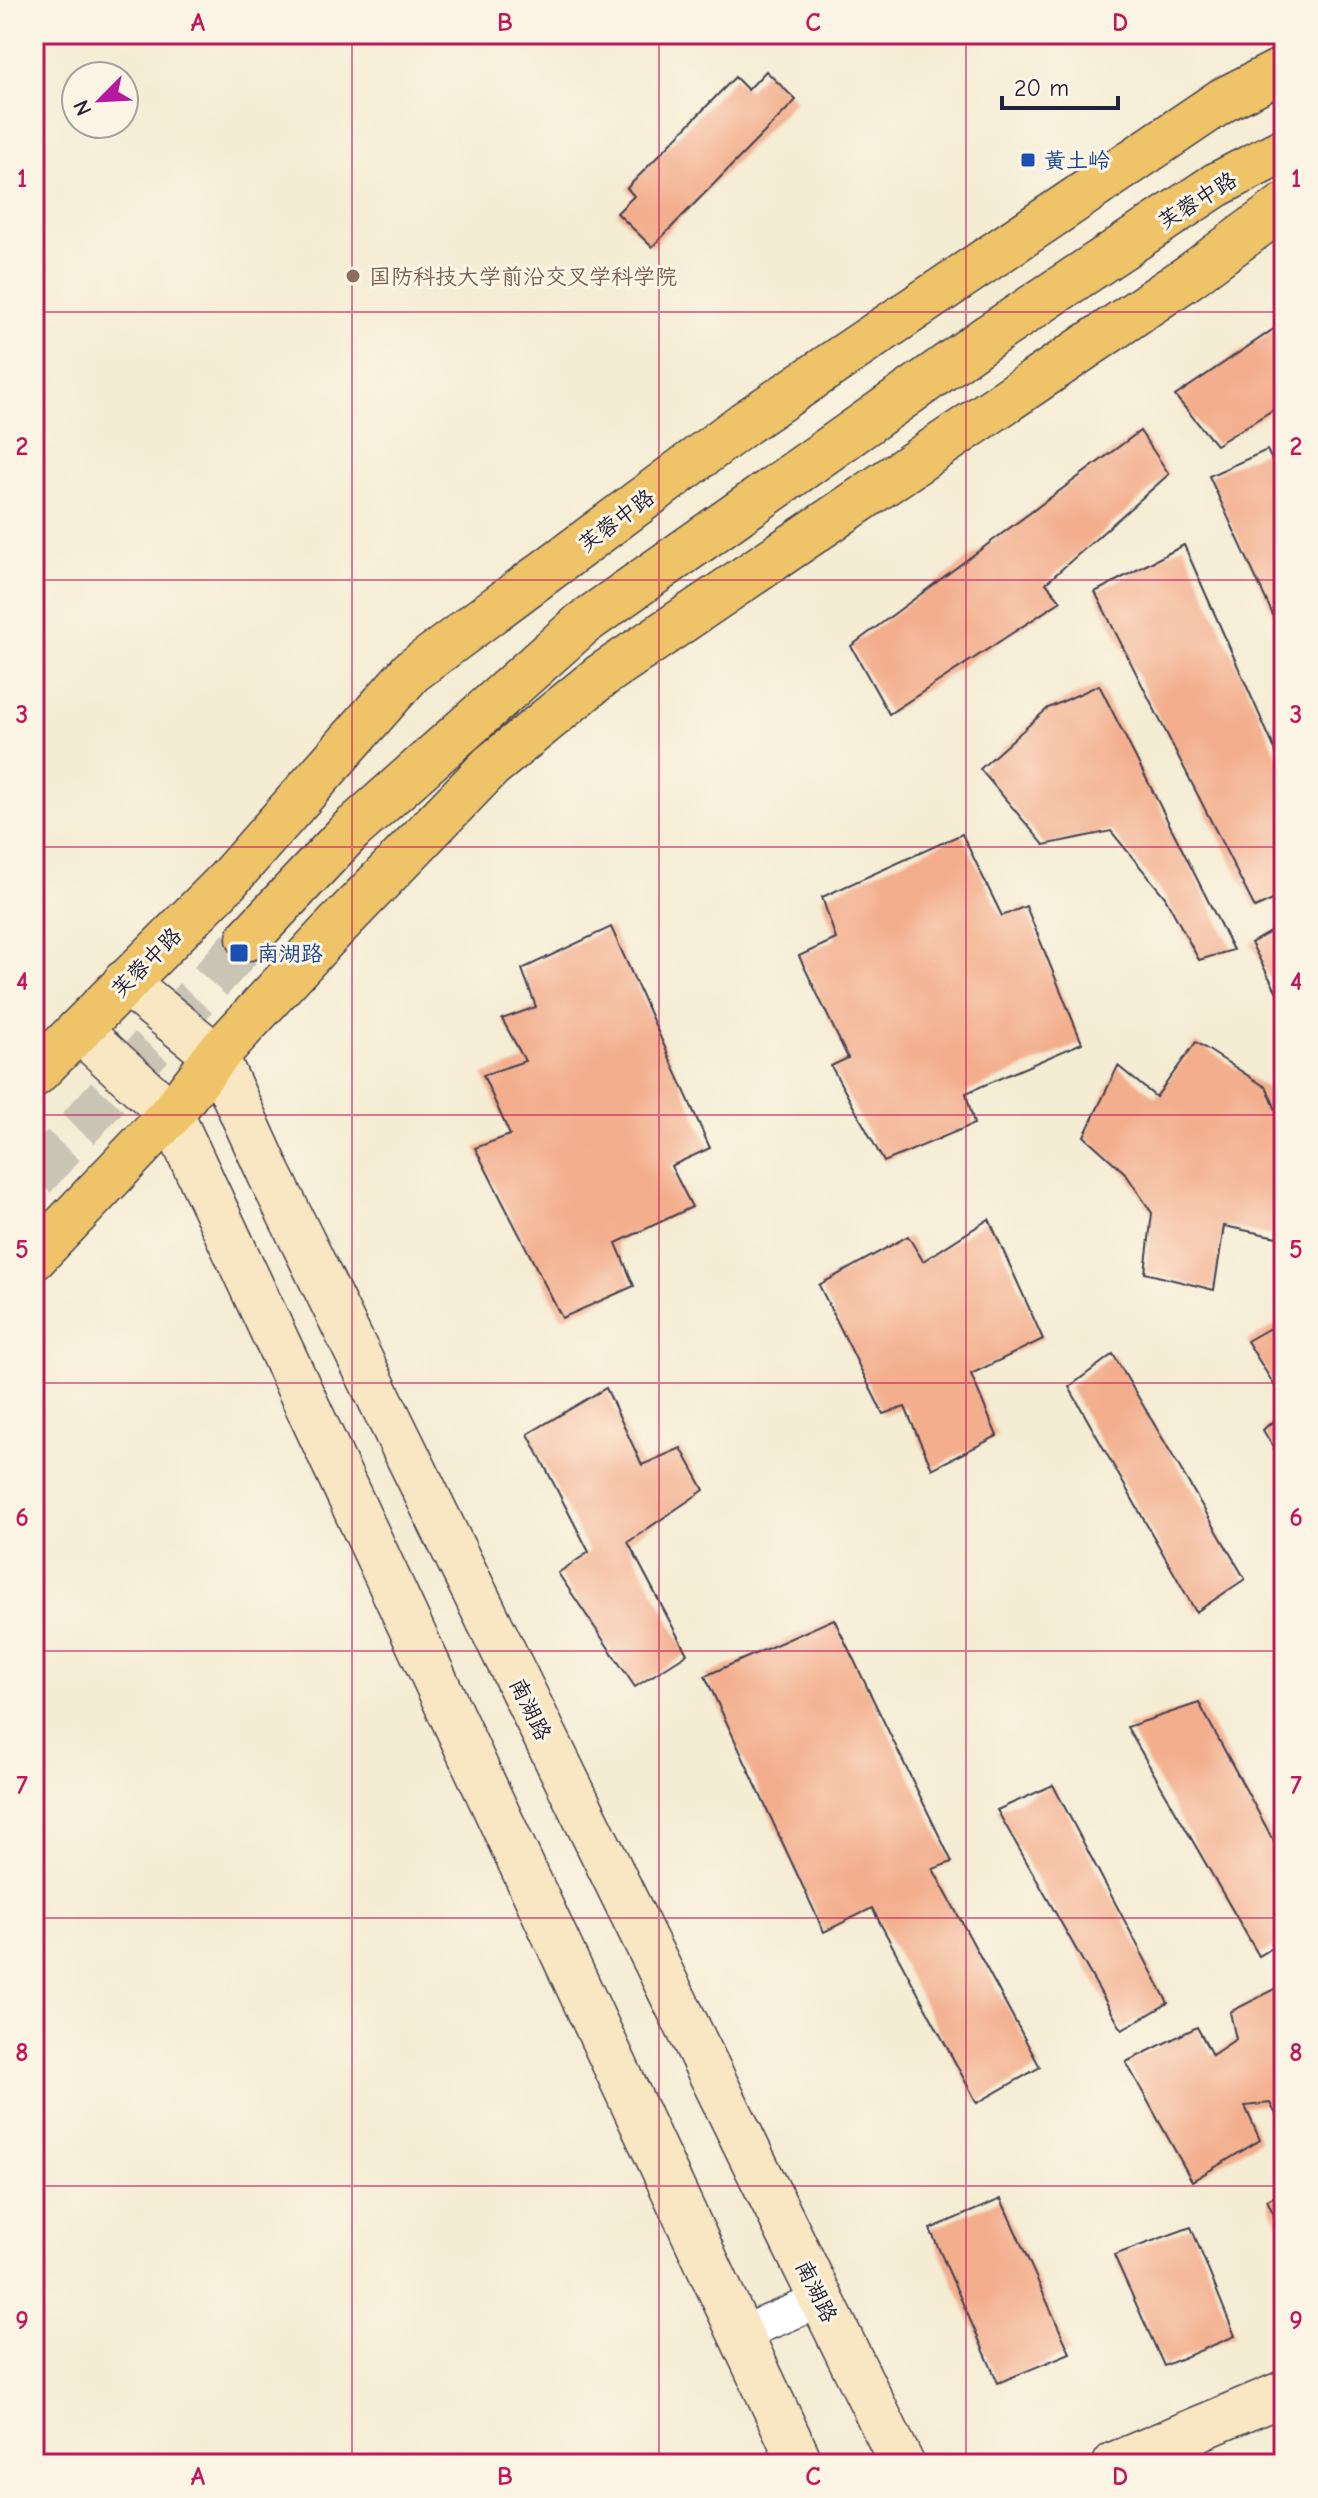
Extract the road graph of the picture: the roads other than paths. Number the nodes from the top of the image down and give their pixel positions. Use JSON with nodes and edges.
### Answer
{"nodes":[{"id":1,"x":1284,"y":69,"type":"edge"},
{"id":2,"x":1284,"y":150,"type":"edge"},
{"id":3,"x":1284,"y":206,"type":"edge"},
{"id":4,"x":249,"y":938,"type":"tunnel mouth"},
{"id":5,"x":125,"y":982,"type":"junction"},
{"id":6,"x":79,"y":1030,"type":"junction"},
{"id":7,"x":216,"y":1056,"type":"junction"},
{"id":8,"x":34,"y":1075,"type":"edge"},
{"id":9,"x":171,"y":1114,"type":"junction"},
{"id":10,"x":34,"y":1258,"type":"edge"},
{"id":11,"x":821,"y":2300,"type":"junction"},
{"id":12,"x":738,"y":2335,"type":"junction"},
{"id":13,"x":1284,"y":2393,"type":"edge"},
{"id":14,"x":801,"y":2464,"type":"edge"},
{"id":15,"x":902,"y":2464,"type":"edge"},
{"id":16,"x":1115,"y":2464,"type":"edge"}],
"edges":[{"from":1,"to":5,"type":"main road","name":"芙蓉中路"},
{"from":2,"to":4,"type":"main road","name":"芙蓉中路"},
{"from":3,"to":7,"type":"main road"},
{"from":5,"to":6,"type":"main road","name":"芙蓉中路"},
{"from":5,"to":7,"type":"main road","name":"南湖路"},
{"from":6,"to":8,"type":"main road","name":"芙蓉中路"},
{"from":6,"to":9,"type":"main road"},
{"from":7,"to":9,"type":"main road"},
{"from":7,"to":11,"type":"main road","name":"南湖路"},
{"from":9,"to":10,"type":"main road"},
{"from":9,"to":12,"type":"main road"},
{"from":11,"to":12,"type":"street"},
{"from":11,"to":15,"type":"main road","name":"南湖路"},
{"from":12,"to":14,"type":"main road"},
{"from":13,"to":16,"type":"main road"}]}
